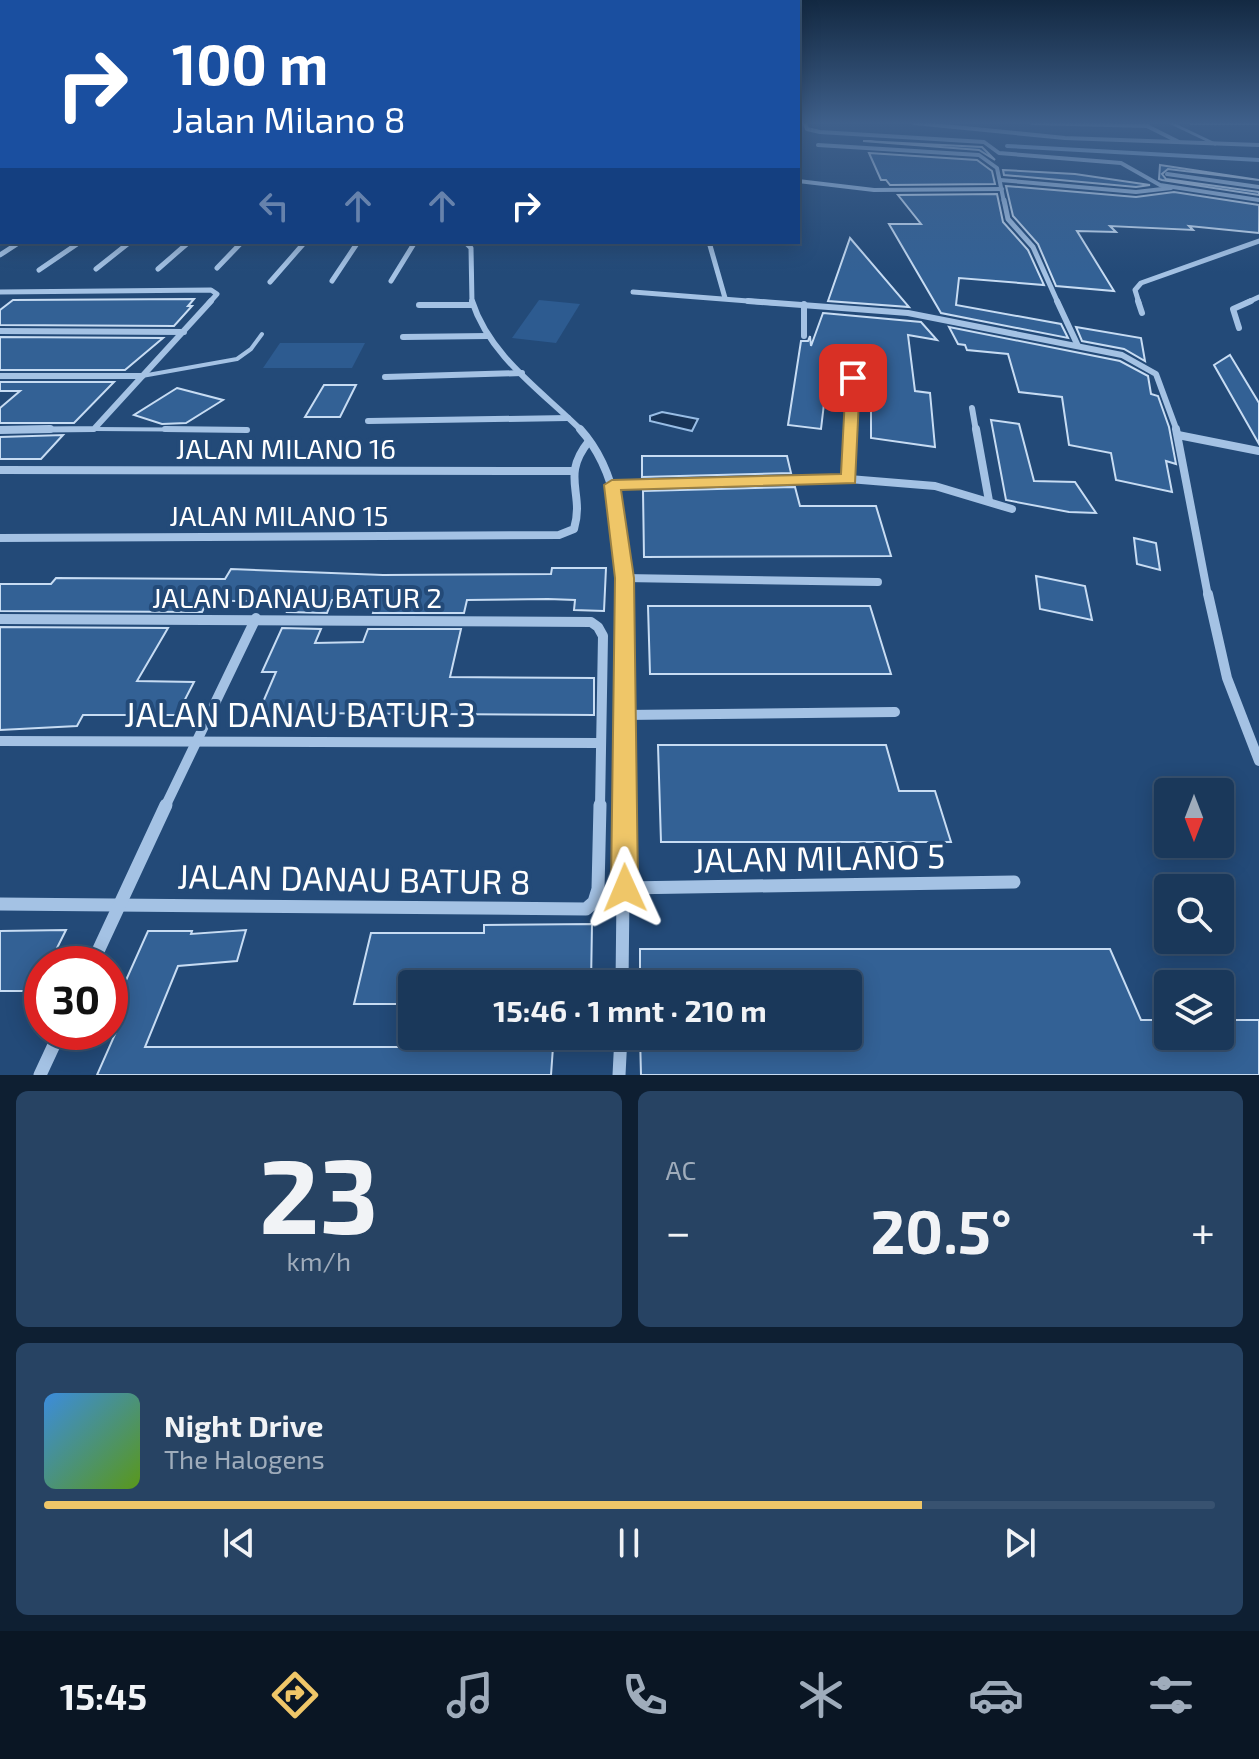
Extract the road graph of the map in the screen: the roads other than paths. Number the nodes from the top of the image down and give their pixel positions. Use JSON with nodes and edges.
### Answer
{"nodes":[{"id":1,"x":998,"y":173,"type":"edge"},
{"id":2,"x":1139,"y":173,"type":"edge"},
{"id":3,"x":1167,"y":174,"type":"dead end"},
{"id":4,"x":1000,"y":180,"type":"junction"},
{"id":5,"x":800,"y":181,"type":"edge"},
{"id":6,"x":1259,"y":187,"type":"edge"},
{"id":7,"x":1171,"y":188,"type":"junction"},
{"id":8,"x":1002,"y":189,"type":"junction"},
{"id":9,"x":1259,"y":200,"type":"edge"},
{"id":10,"x":1259,"y":242,"type":"edge"},
{"id":11,"x":17,"y":244,"type":"edge"},
{"id":12,"x":77,"y":244,"type":"edge"},
{"id":13,"x":127,"y":244,"type":"edge"},
{"id":14,"x":187,"y":244,"type":"edge"},
{"id":15,"x":240,"y":244,"type":"edge"},
{"id":16,"x":303,"y":244,"type":"edge"},
{"id":17,"x":357,"y":244,"type":"edge"},
{"id":18,"x":414,"y":244,"type":"edge"},
{"id":19,"x":467,"y":244,"type":"edge"},
{"id":20,"x":710,"y":244,"type":"edge"},
{"id":21,"x":0,"y":255,"type":"edge"},
{"id":22,"x":217,"y":268,"type":"dead end"},
{"id":23,"x":96,"y":269,"type":"dead end"},
{"id":24,"x":158,"y":269,"type":"dead end"},
{"id":25,"x":39,"y":270,"type":"dead end"},
{"id":26,"x":332,"y":281,"type":"dead end"},
{"id":27,"x":391,"y":281,"type":"dead end"},
{"id":28,"x":270,"y":282,"type":"dead end"},
{"id":29,"x":1,"y":292,"type":"edge"},
{"id":30,"x":633,"y":292,"type":"dead end"},
{"id":31,"x":1259,"y":297,"type":"edge"},
{"id":32,"x":725,"y":298,"type":"junction"},
{"id":33,"x":804,"y":304,"type":"junction"},
{"id":34,"x":419,"y":305,"type":"dead end"},
{"id":35,"x":472,"y":305,"type":"junction"},
{"id":36,"x":1142,"y":313,"type":"dead end"},
{"id":37,"x":1239,"y":328,"type":"dead end"},
{"id":38,"x":0,"y":331,"type":"edge"},
{"id":39,"x":184,"y":332,"type":"junction"},
{"id":40,"x":262,"y":334,"type":"dead end"},
{"id":41,"x":488,"y":336,"type":"junction"},
{"id":42,"x":804,"y":336,"type":"dead end"},
{"id":43,"x":403,"y":337,"type":"dead end"},
{"id":44,"x":1078,"y":346,"type":"junction"},
{"id":45,"x":522,"y":373,"type":"junction"},
{"id":46,"x":0,"y":376,"type":"edge"},
{"id":47,"x":142,"y":376,"type":"junction"},
{"id":48,"x":385,"y":377,"type":"dead end"},
{"id":49,"x":853,"y":378,"type":"dead end"},
{"id":50,"x":972,"y":408,"type":"dead end"},
{"id":51,"x":568,"y":418,"type":"junction"},
{"id":52,"x":368,"y":421,"type":"dead end"},
{"id":53,"x":94,"y":429,"type":"junction"},
{"id":54,"x":0,"y":430,"type":"edge"},
{"id":55,"x":247,"y":430,"type":"dead end"},
{"id":56,"x":1178,"y":435,"type":"junction"},
{"id":57,"x":589,"y":441,"type":"junction"},
{"id":58,"x":1259,"y":451,"type":"edge"},
{"id":59,"x":0,"y":470,"type":"edge"},
{"id":60,"x":571,"y":471,"type":"junction"},
{"id":61,"x":849,"y":479,"type":"junction"},
{"id":62,"x":612,"y":485,"type":"junction"},
{"id":63,"x":989,"y":501,"type":"junction"},
{"id":64,"x":1012,"y":509,"type":"dead end"},
{"id":65,"x":0,"y":538,"type":"edge"},
{"id":66,"x":624,"y":578,"type":"junction"},
{"id":67,"x":878,"y":582,"type":"dead end"},
{"id":68,"x":256,"y":618,"type":"junction"},
{"id":69,"x":0,"y":619,"type":"edge"},
{"id":70,"x":895,"y":712,"type":"dead end"},
{"id":71,"x":624,"y":715,"type":"junction"},
{"id":72,"x":196,"y":740,"type":"junction"},
{"id":73,"x":0,"y":741,"type":"edge"},
{"id":74,"x":600,"y":743,"type":"junction"},
{"id":75,"x":1259,"y":761,"type":"edge"},
{"id":76,"x":1014,"y":882,"type":"dead end"},
{"id":77,"x":625,"y":888,"type":"junction"},
{"id":78,"x":121,"y":903,"type":"junction"},
{"id":79,"x":0,"y":904,"type":"edge"},
{"id":80,"x":101,"y":946,"type":"edge"},
{"id":81,"x":622,"y":970,"type":"edge"},
{"id":82,"x":52,"y":1050,"type":"edge"},
{"id":83,"x":620,"y":1050,"type":"edge"},
{"id":84,"x":40,"y":1075,"type":"edge"},
{"id":85,"x":619,"y":1075,"type":"edge"}],
"edges":[{"from":1,"to":4,"type":"street"},
{"from":2,"to":7,"type":"street"},
{"from":3,"to":6,"type":"street"},
{"from":4,"to":7,"type":"street"},
{"from":4,"to":8,"type":"street"},
{"from":5,"to":8,"type":"street"},
{"from":7,"to":9,"type":"street"},
{"from":8,"to":44,"type":"street"},
{"from":10,"to":36,"type":"street"},
{"from":11,"to":21,"type":"street"},
{"from":12,"to":25,"type":"street"},
{"from":13,"to":23,"type":"street"},
{"from":14,"to":24,"type":"street"},
{"from":15,"to":22,"type":"street"},
{"from":16,"to":28,"type":"street"},
{"from":17,"to":26,"type":"street"},
{"from":18,"to":27,"type":"street"},
{"from":19,"to":35,"type":"street"},
{"from":20,"to":32,"type":"street"},
{"from":29,"to":39,"type":"street"},
{"from":30,"to":32,"type":"street"},
{"from":31,"to":37,"type":"street"},
{"from":32,"to":33,"type":"street"},
{"from":33,"to":42,"type":"street"},
{"from":33,"to":44,"type":"street"},
{"from":34,"to":35,"type":"street"},
{"from":35,"to":41,"type":"street"},
{"from":38,"to":39,"type":"street"},
{"from":39,"to":47,"type":"street"},
{"from":40,"to":47,"type":"lane"},
{"from":41,"to":43,"type":"street"},
{"from":41,"to":45,"type":"street"},
{"from":44,"to":56,"type":"street"},
{"from":45,"to":48,"type":"street"},
{"from":45,"to":51,"type":"street"},
{"from":46,"to":47,"type":"street"},
{"from":47,"to":53,"type":"street"},
{"from":49,"to":61,"type":"street"},
{"from":50,"to":63,"type":"street"},
{"from":51,"to":52,"type":"street"},
{"from":51,"to":57,"type":"street"},
{"from":53,"to":54,"type":"street"},
{"from":53,"to":55,"type":"lane"},
{"from":56,"to":58,"type":"street"},
{"from":56,"to":75,"type":"street"},
{"from":57,"to":60,"type":"street"},
{"from":57,"to":62,"type":"street"},
{"from":59,"to":60,"type":"street","name":"JALAN MILANO 16"},
{"from":60,"to":65,"type":"street","name":"JALAN MILANO 15"},
{"from":61,"to":62,"type":"street"},
{"from":61,"to":63,"type":"street"},
{"from":62,"to":66,"type":"street"},
{"from":63,"to":64,"type":"street"},
{"from":66,"to":67,"type":"street"},
{"from":66,"to":71,"type":"street"},
{"from":68,"to":69,"type":"street","name":"JALAN DANAU BATUR 2"},
{"from":68,"to":72,"type":"street"},
{"from":68,"to":74,"type":"street","name":"JALAN DANAU BATUR 2"},
{"from":70,"to":71,"type":"street"},
{"from":71,"to":77,"type":"street"},
{"from":72,"to":73,"type":"street","name":"JALAN DANAU BATUR 3"},
{"from":72,"to":74,"type":"street","name":"JALAN DANAU BATUR 3"},
{"from":72,"to":78,"type":"street"},
{"from":74,"to":78,"type":"street","name":"JALAN DANAU BATUR 8"},
{"from":76,"to":77,"type":"street","name":"JALAN MILANO 5"},
{"from":77,"to":81,"type":"street"},
{"from":78,"to":79,"type":"street","name":"JALAN DANAU BATUR 8"},
{"from":78,"to":80,"type":"street"},
{"from":82,"to":84,"type":"street"},
{"from":83,"to":85,"type":"street"}]}
